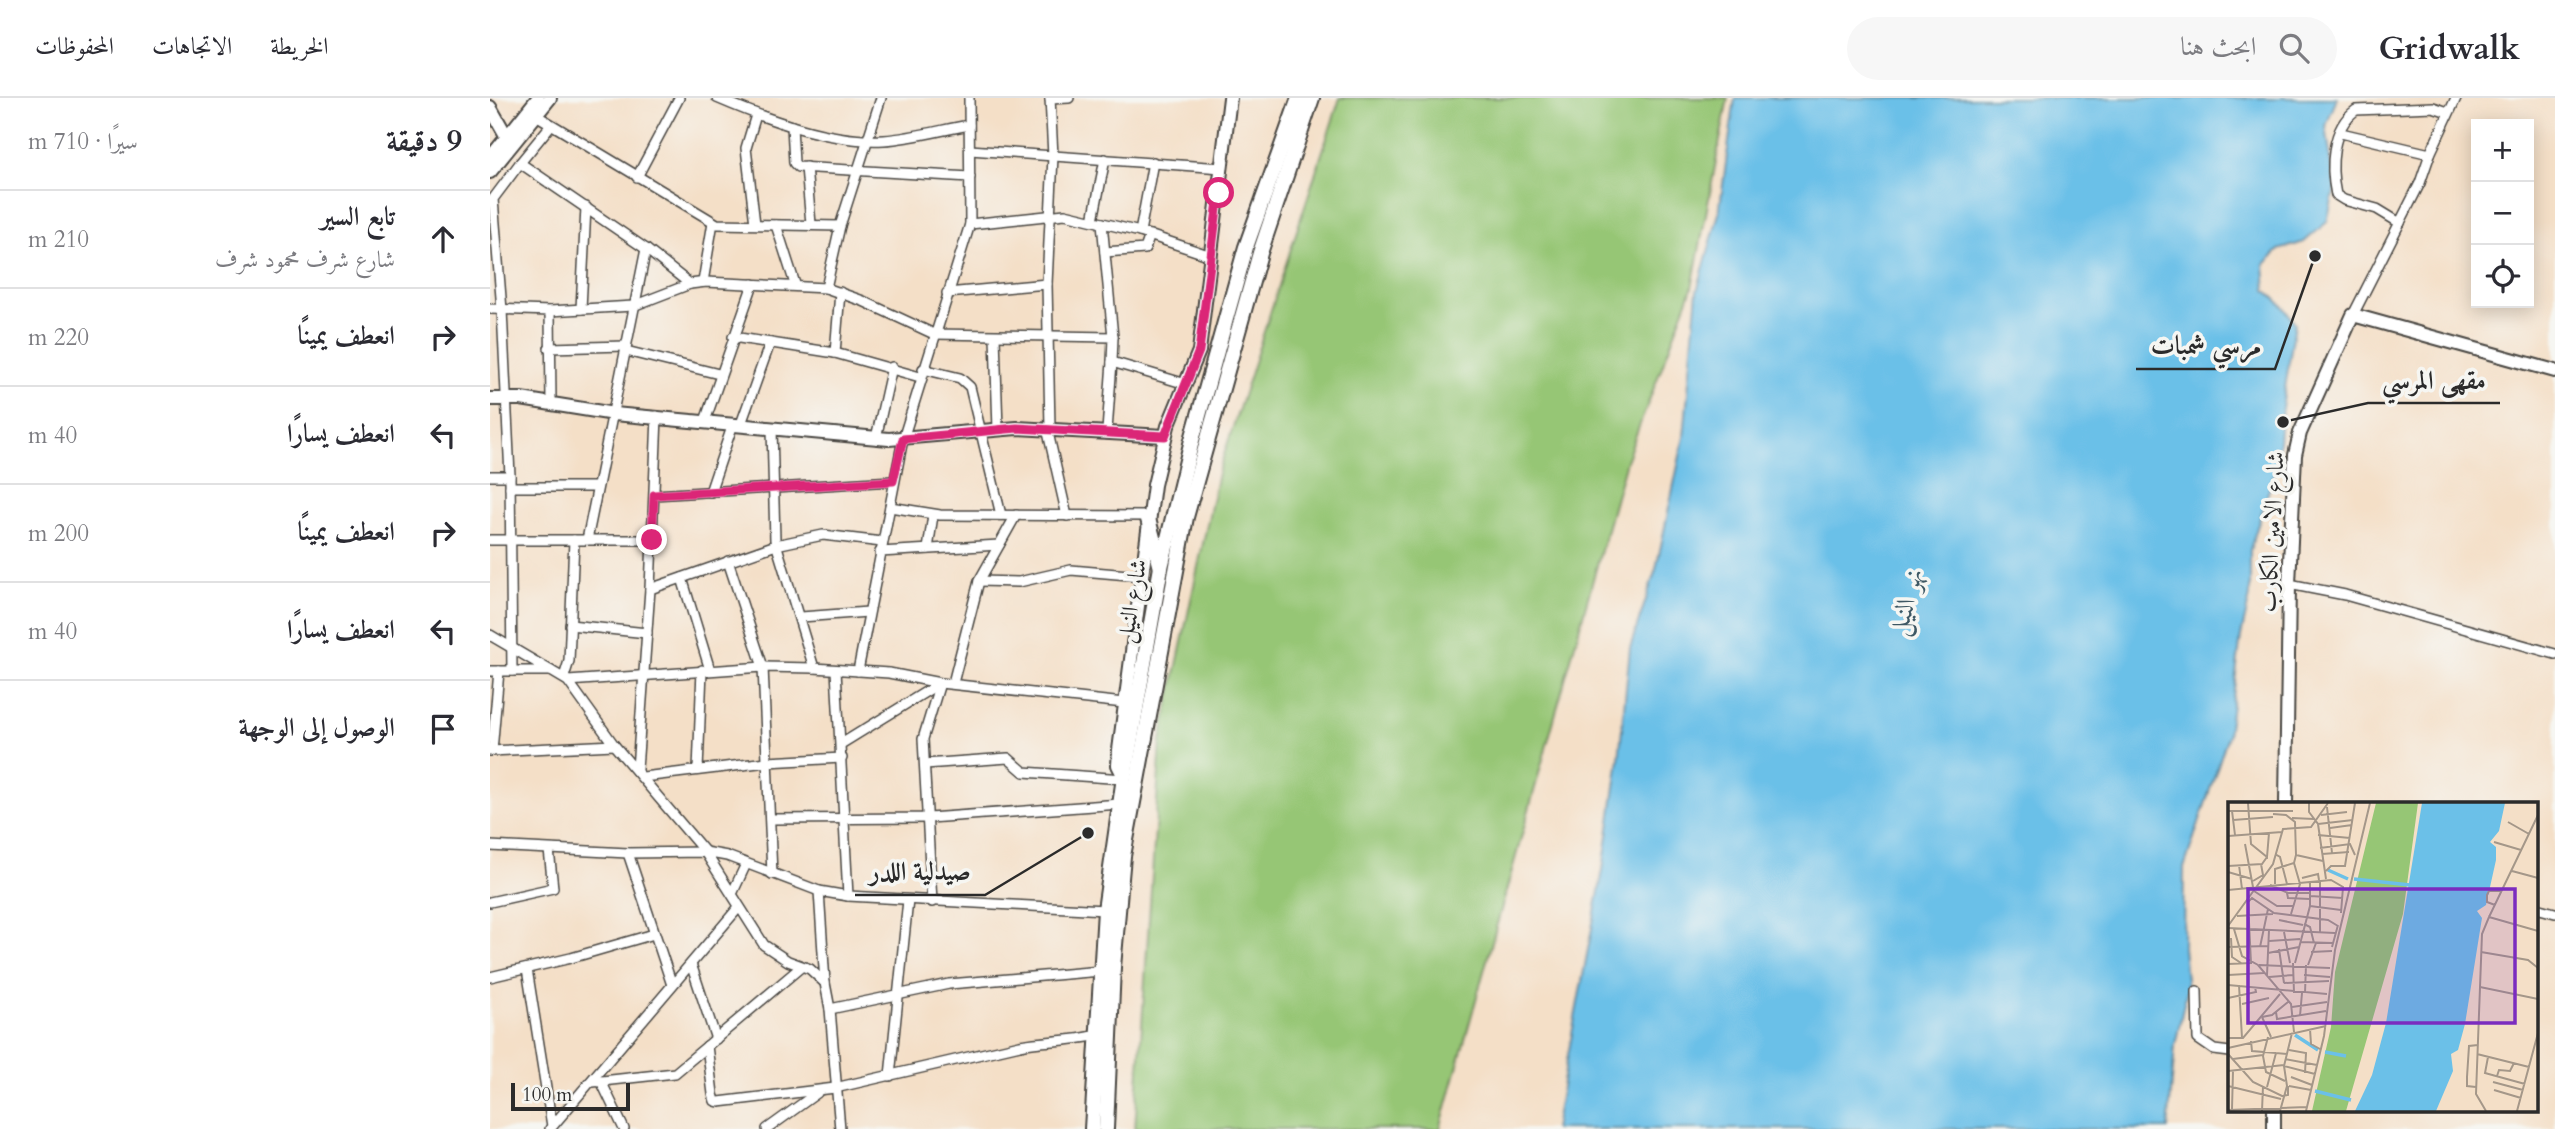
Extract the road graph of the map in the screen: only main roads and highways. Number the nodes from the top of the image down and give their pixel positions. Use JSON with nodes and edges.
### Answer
{"nodes":[{"id":1,"x":1299,"y":98,"type":"edge"},
{"id":2,"x":1312,"y":98,"type":"edge"},
{"id":3,"x":1148,"y":517,"type":"road end"},
{"id":4,"x":1161,"y":567,"type":"junction"},
{"id":5,"x":1171,"y":592,"type":"junction"},
{"id":6,"x":1092,"y":1129,"type":"edge"},
{"id":7,"x":1106,"y":1129,"type":"edge"}],
"edges":[{"from":1,"to":4,"type":"main road","name":"شارع النيل"},
{"from":2,"to":5,"type":"main road","name":"شارع النيل"},
{"from":3,"to":4,"type":"main road"},
{"from":4,"to":5,"type":"main road"},
{"from":4,"to":6,"type":"main road","name":"شارع النيل"},
{"from":5,"to":7,"type":"main road","name":"شارع النيل"}]}
